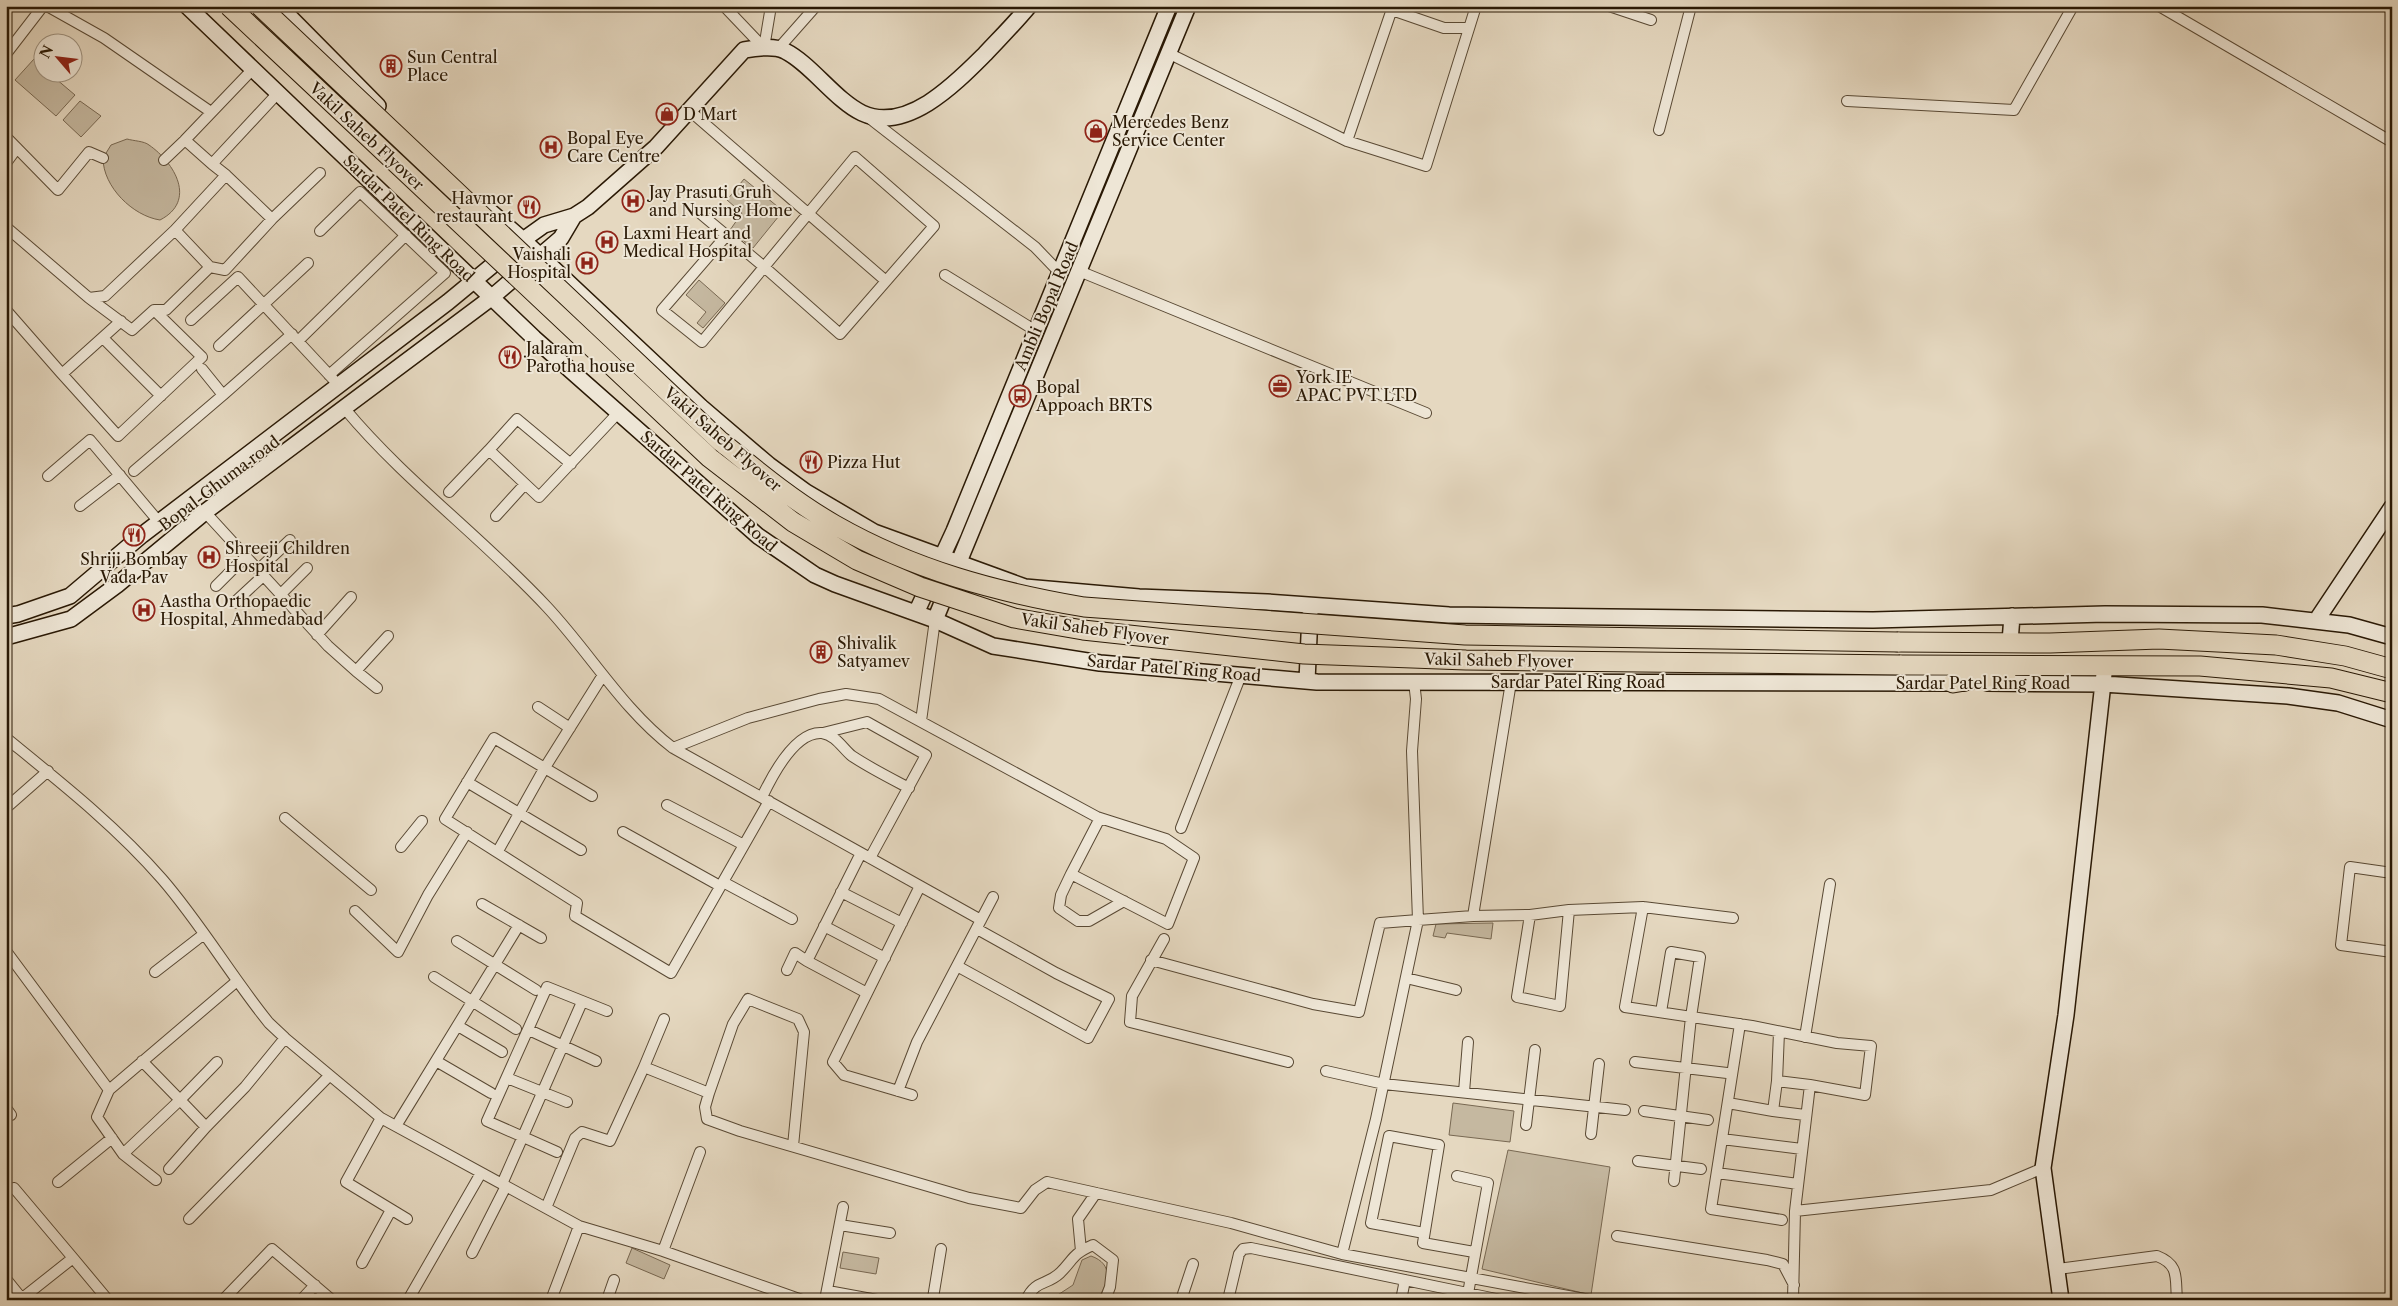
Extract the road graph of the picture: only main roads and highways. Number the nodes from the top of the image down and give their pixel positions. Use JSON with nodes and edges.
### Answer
{"nodes":[{"id":1,"x":229,"y":6,"type":"edge"},
{"id":2,"x":260,"y":6,"type":"edge"},
{"id":3,"x":2064,"y":664,"type":"junction"},
{"id":4,"x":2392,"y":669,"type":"edge"},
{"id":5,"x":1908,"y":671,"type":"joint"},
{"id":6,"x":1953,"y":683,"type":"road end"},
{"id":7,"x":2392,"y":693,"type":"edge"}],
"edges":[{"from":1,"to":5,"type":"highway","name":"Vakil Saheb Flyover","bridge":true},
{"from":2,"to":4,"type":"highway","name":"Vakil Saheb Flyover","bridge":true},
{"from":3,"to":5,"type":"highway","name":"Sardar Patel Ring Road"},
{"from":3,"to":6,"type":"highway"},
{"from":3,"to":7,"type":"highway","name":"Sardar Patel Ring Road"}]}
